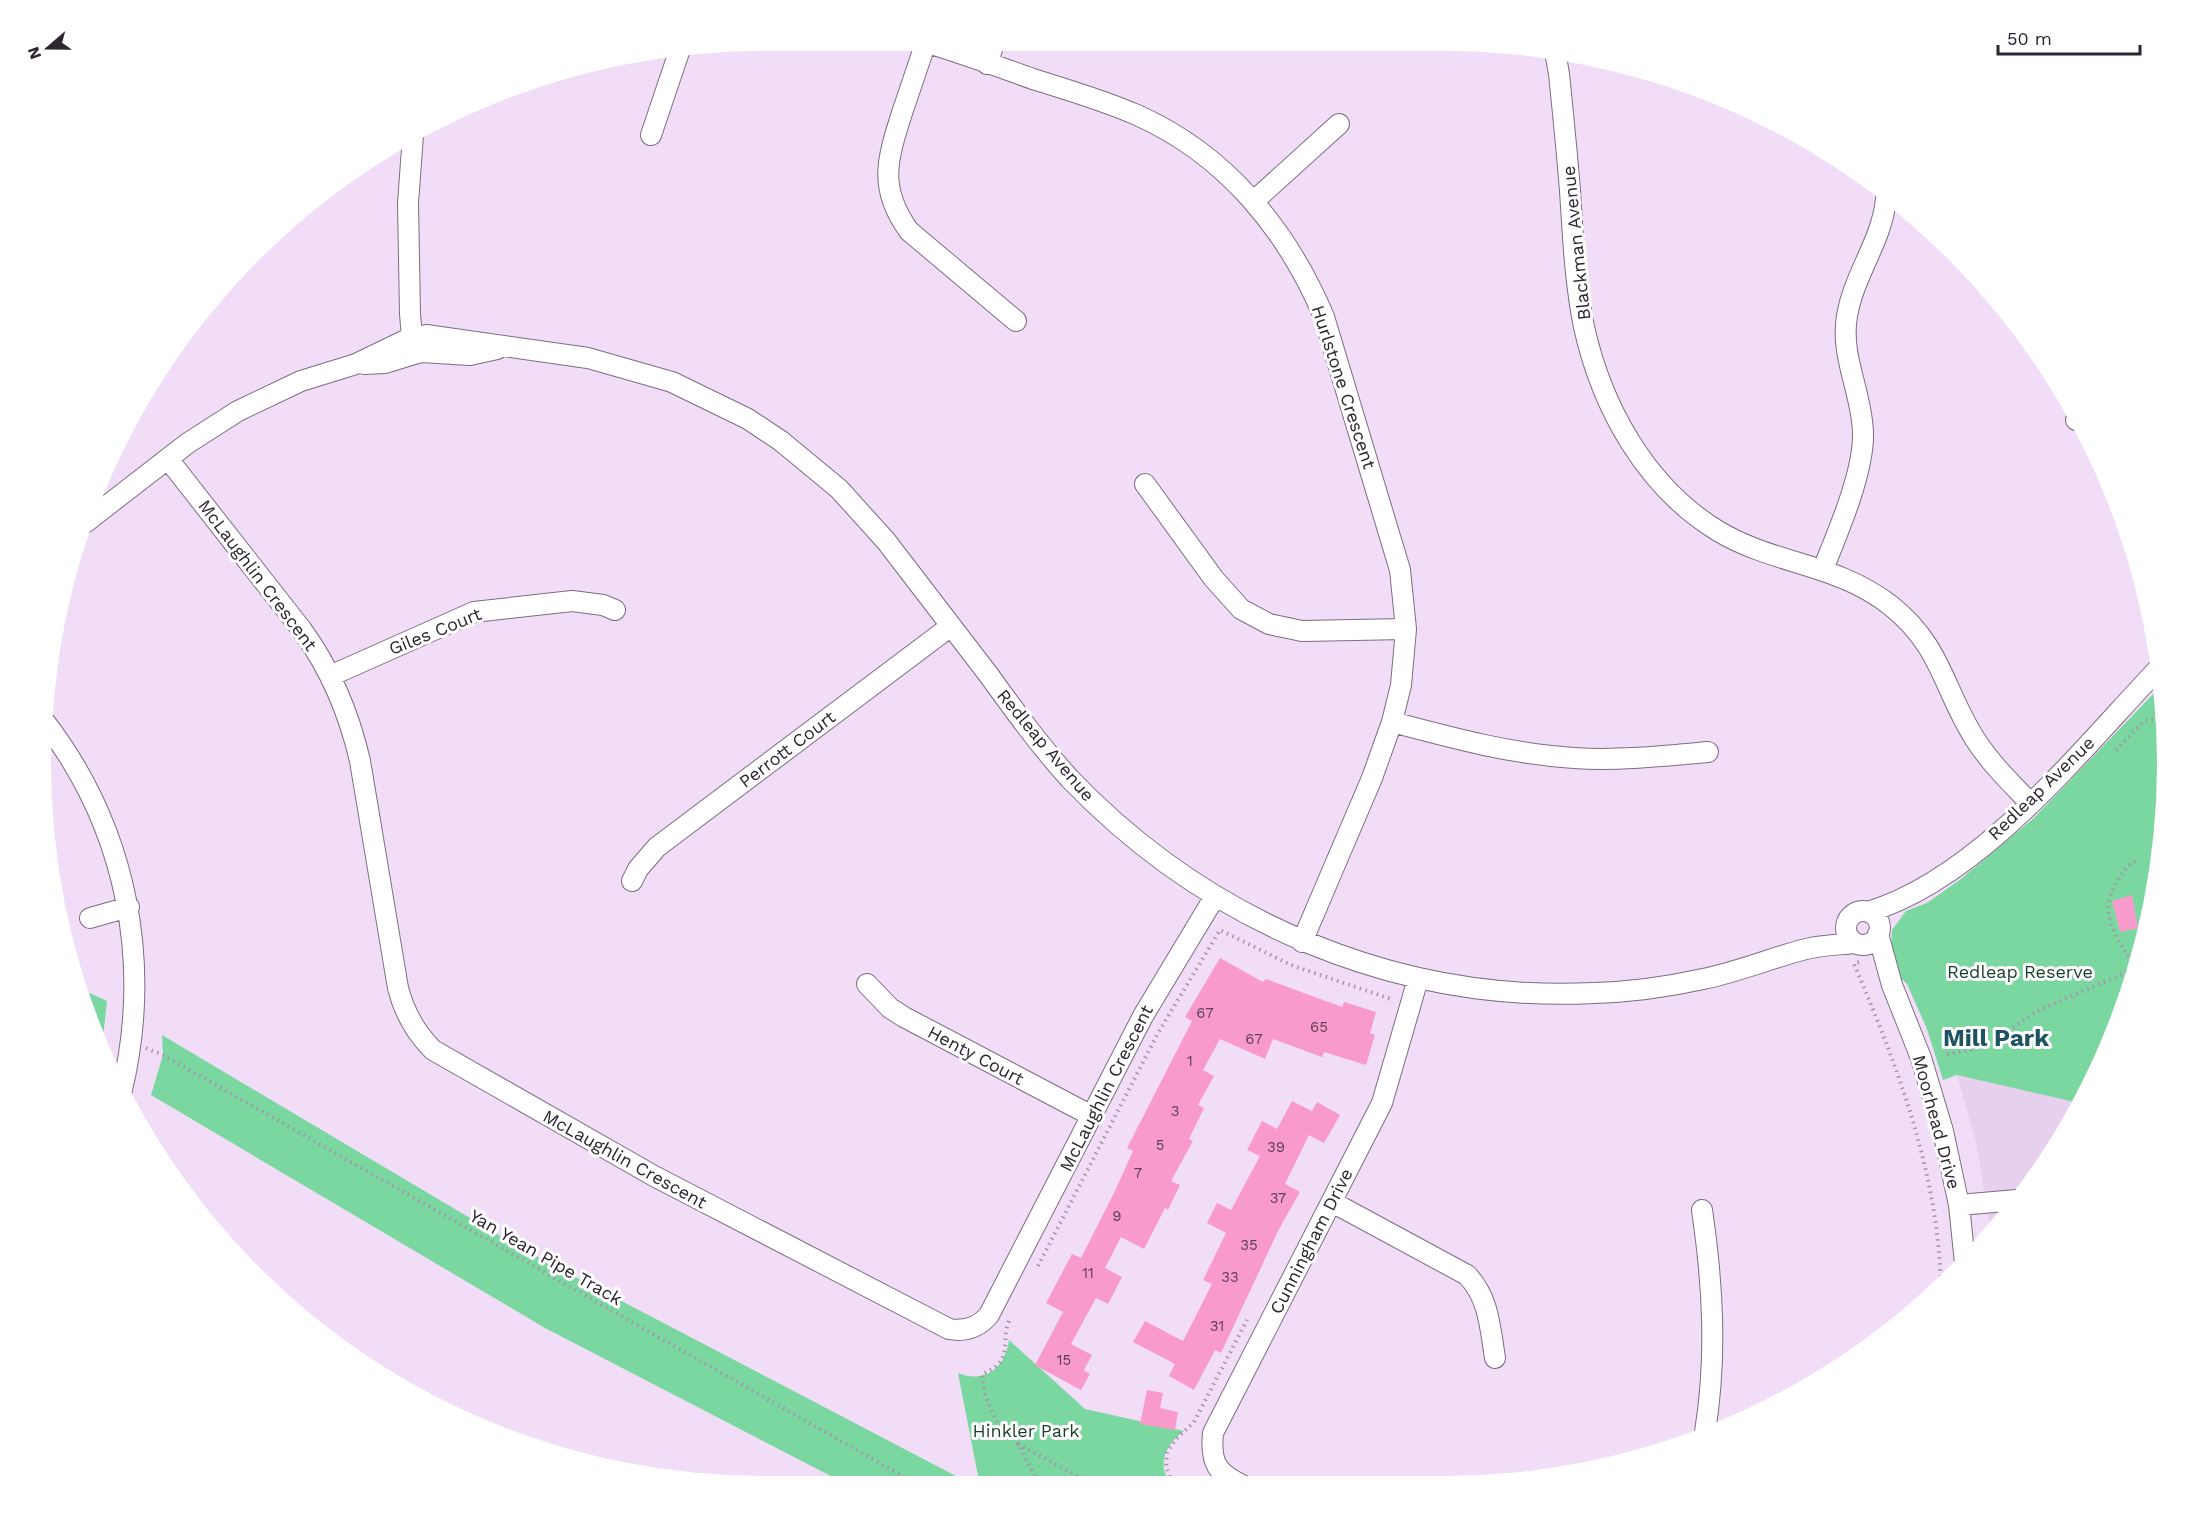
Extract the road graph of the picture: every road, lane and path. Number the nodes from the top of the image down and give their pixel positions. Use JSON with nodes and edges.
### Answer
{"nodes":[{"id":1,"x":921,"y":51,"type":"edge"},
{"id":2,"x":951,"y":51,"type":"edge"},
{"id":3,"x":991,"y":51,"type":"edge"},
{"id":4,"x":678,"y":56,"type":"edge"},
{"id":5,"x":1556,"y":60,"type":"edge"},
{"id":6,"x":987,"y":64,"type":"junction"},
{"id":7,"x":1339,"y":124,"type":"dead end"},
{"id":8,"x":651,"y":135,"type":"dead end"},
{"id":9,"x":412,"y":143,"type":"edge"},
{"id":10,"x":1254,"y":201,"type":"junction"},
{"id":11,"x":1885,"y":204,"type":"edge"},
{"id":12,"x":1016,"y":321,"type":"dead end"},
{"id":13,"x":419,"y":342,"type":"junction"},
{"id":14,"x":168,"y":459,"type":"junction"},
{"id":15,"x":1144,"y":484,"type":"dead end"},
{"id":16,"x":96,"y":514,"type":"edge"},
{"id":17,"x":1823,"y":569,"type":"junction"},
{"id":18,"x":615,"y":610,"type":"dead end"},
{"id":19,"x":951,"y":626,"type":"junction"},
{"id":20,"x":1406,"y":629,"type":"junction"},
{"id":21,"x":330,"y":676,"type":"junction"},
{"id":22,"x":2151,"y":676,"type":"edge"},
{"id":23,"x":2155,"y":719,"type":"edge"},
{"id":24,"x":1392,"y":722,"type":"junction"},
{"id":25,"x":52,"y":733,"type":"edge"},
{"id":26,"x":2116,"y":750,"type":"dead end"},
{"id":27,"x":1708,"y":752,"type":"dead end"},
{"id":28,"x":2030,"y":803,"type":"junction"},
{"id":29,"x":2138,"y":860,"type":"dead end"},
{"id":30,"x":632,"y":881,"type":"dead end"},
{"id":31,"x":1913,"y":894,"type":"junction"},
{"id":32,"x":1214,"y":898,"type":"junction"},
{"id":33,"x":129,"y":907,"type":"junction"},
{"id":34,"x":1868,"y":912,"type":"junction"},
{"id":35,"x":90,"y":918,"type":"dead end"},
{"id":36,"x":1879,"y":933,"type":"junction"},
{"id":37,"x":1302,"y":942,"type":"junction"},
{"id":38,"x":1858,"y":943,"type":"junction"},
{"id":39,"x":2129,"y":960,"type":"edge"},
{"id":40,"x":2126,"y":972,"type":"edge"},
{"id":41,"x":1418,"y":979,"type":"junction"},
{"id":42,"x":867,"y":984,"type":"dead end"},
{"id":43,"x":1892,"y":985,"type":"junction"},
{"id":44,"x":1388,"y":1009,"type":"dead end"},
{"id":45,"x":158,"y":1052,"type":"dead end"},
{"id":46,"x":1947,"y":1054,"type":"dead end"},
{"id":47,"x":124,"y":1079,"type":"edge"},
{"id":48,"x":1092,"y":1116,"type":"junction"},
{"id":49,"x":2007,"y":1201,"type":"edge"},
{"id":50,"x":1332,"y":1202,"type":"junction"},
{"id":51,"x":1959,"y":1205,"type":"junction"},
{"id":52,"x":1702,"y":1210,"type":"dead end"},
{"id":53,"x":1964,"y":1250,"type":"edge"},
{"id":54,"x":1036,"y":1270,"type":"dead end"},
{"id":55,"x":1940,"y":1275,"type":"edge"},
{"id":56,"x":1250,"y":1314,"type":"dead end"},
{"id":57,"x":1012,"y":1316,"type":"dead end"},
{"id":58,"x":1495,"y":1358,"type":"dead end"},
{"id":59,"x":1706,"y":1426,"type":"edge"},
{"id":60,"x":1018,"y":1444,"type":"junction"},
{"id":61,"x":902,"y":1476,"type":"edge"},
{"id":62,"x":1035,"y":1476,"type":"edge"},
{"id":63,"x":1078,"y":1476,"type":"edge"},
{"id":64,"x":1169,"y":1476,"type":"edge"},
{"id":65,"x":1224,"y":1476,"type":"edge"}],
"edges":[{"from":1,"to":12,"type":"street"},
{"from":2,"to":6,"type":"street","name":"Hurlstone Crescent"},
{"from":3,"to":6,"type":"street"},
{"from":4,"to":8,"type":"street"},
{"from":5,"to":17,"type":"street","name":"Blackman Avenue"},
{"from":6,"to":10,"type":"street","name":"Hurlstone Crescent"},
{"from":7,"to":10,"type":"street"},
{"from":9,"to":13,"type":"street"},
{"from":10,"to":20,"type":"street","name":"Hurlstone Crescent"},
{"from":11,"to":17,"type":"street"},
{"from":13,"to":14,"type":"street","name":"Redleap Avenue"},
{"from":13,"to":19,"type":"street","name":"Redleap Avenue"},
{"from":14,"to":16,"type":"street","name":"Redleap Avenue"},
{"from":14,"to":21,"type":"street","name":"McLaughlin Crescent"},
{"from":15,"to":20,"type":"street"},
{"from":17,"to":28,"type":"street","name":"Blackman Avenue"},
{"from":18,"to":21,"type":"street","name":"Giles Court"},
{"from":19,"to":30,"type":"street","name":"Perrott Court"},
{"from":19,"to":32,"type":"street","name":"Redleap Avenue"},
{"from":20,"to":24,"type":"street","name":"Hurlstone Crescent"},
{"from":21,"to":48,"type":"street","name":"McLaughlin Crescent"},
{"from":22,"to":28,"type":"street","name":"Redleap Avenue"},
{"from":23,"to":26,"type":"path"},
{"from":24,"to":27,"type":"street"},
{"from":24,"to":37,"type":"street","name":"Hurlstone Crescent"},
{"from":25,"to":33,"type":"street"},
{"from":28,"to":31,"type":"street","name":"Redleap Avenue"},
{"from":29,"to":39,"type":"path"},
{"from":31,"to":34,"type":"street","name":"Redleap Avenue"},
{"from":31,"to":36,"type":"street","name":"Redleap Avenue"},
{"from":32,"to":37,"type":"street","name":"Redleap Avenue"},
{"from":32,"to":48,"type":"street","name":"McLaughlin Crescent"},
{"from":33,"to":35,"type":"street"},
{"from":33,"to":47,"type":"street"},
{"from":34,"to":36,"type":"street","name":"Moorhead Drive"},
{"from":34,"to":38,"type":"street","name":"Redleap Avenue"},
{"from":36,"to":38,"type":"street","name":"Redleap Avenue"},
{"from":36,"to":43,"type":"street","name":"Moorhead Drive"},
{"from":37,"to":41,"type":"street","name":"Redleap Avenue"},
{"from":38,"to":41,"type":"street","name":"Redleap Avenue"},
{"from":38,"to":43,"type":"street","name":"Moorhead Drive"},
{"from":38,"to":55,"type":"path"},
{"from":40,"to":46,"type":"path"},
{"from":41,"to":50,"type":"street","name":"Cunningham Drive"},
{"from":42,"to":48,"type":"street","name":"Henty Court"},
{"from":43,"to":51,"type":"street","name":"Moorhead Drive"},
{"from":44,"to":54,"type":"path"},
{"from":45,"to":61,"type":"path","name":"Yan Yean Pipe Track"},
{"from":49,"to":51,"type":"street"},
{"from":50,"to":58,"type":"street"},
{"from":50,"to":65,"type":"street","name":"Cunningham Drive"},
{"from":51,"to":53,"type":"street","name":"Moorhead Drive"},
{"from":52,"to":59,"type":"street"},
{"from":56,"to":64,"type":"path"},
{"from":57,"to":60,"type":"path"},
{"from":60,"to":62,"type":"path"},
{"from":60,"to":63,"type":"path"}]}
